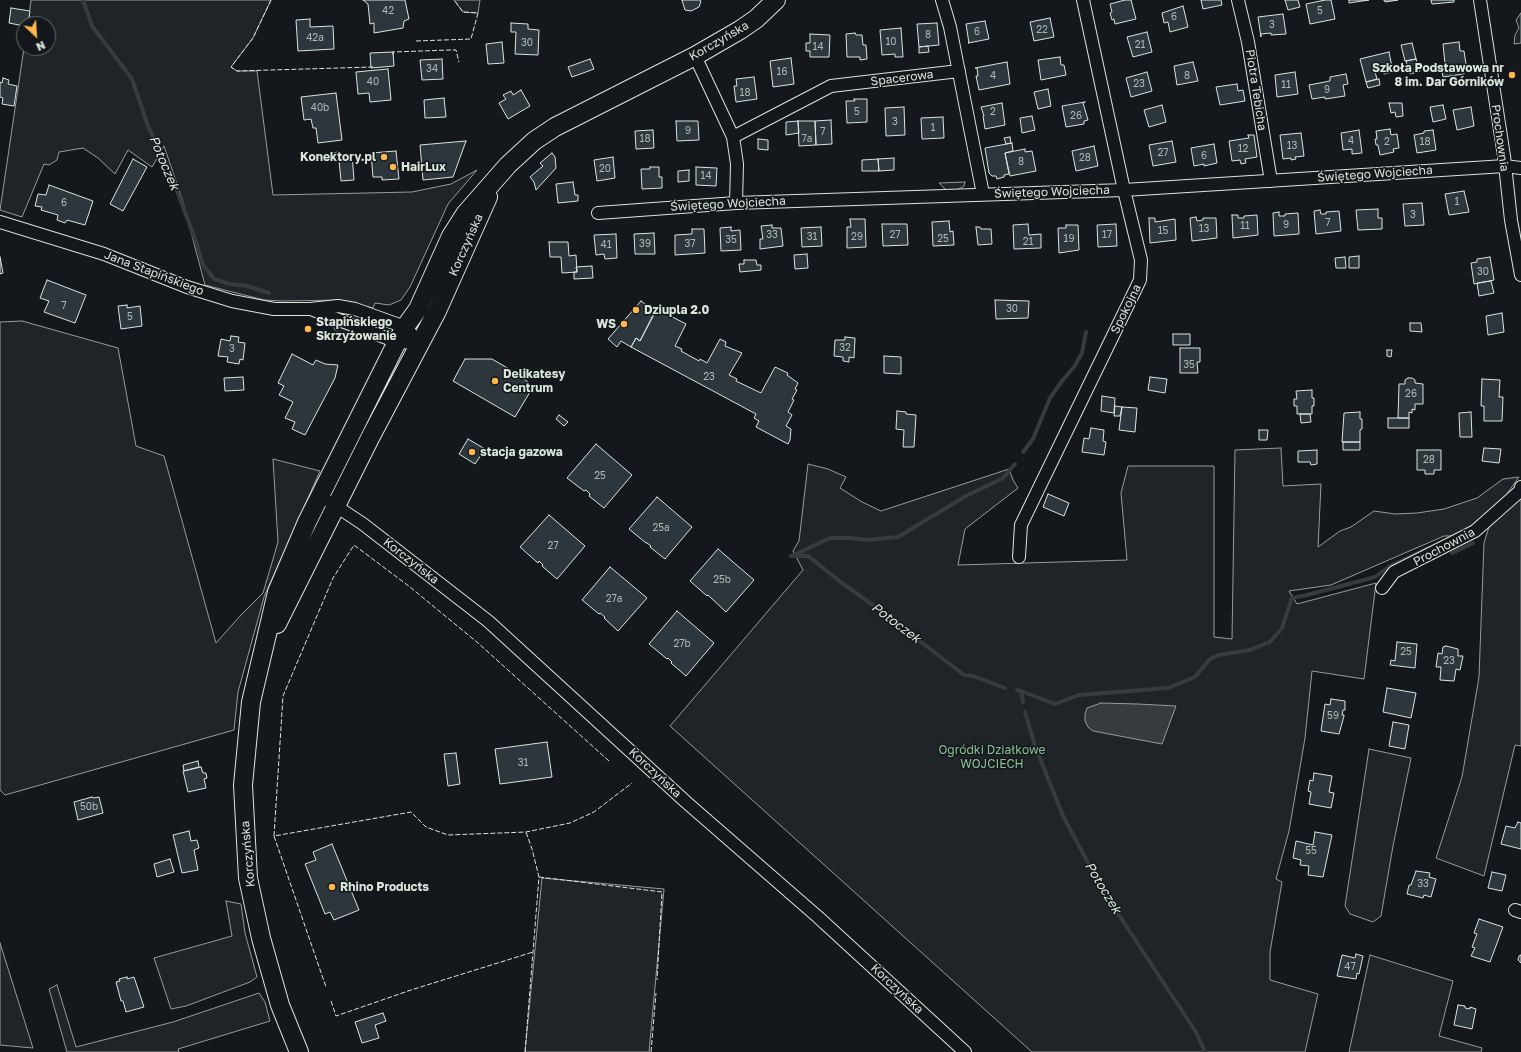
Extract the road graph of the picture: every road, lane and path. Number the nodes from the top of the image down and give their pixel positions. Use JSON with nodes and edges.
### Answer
{"nodes":[{"id":1,"x":776,"y":0,"type":"edge"},
{"id":2,"x":942,"y":0,"type":"edge"},
{"id":3,"x":1083,"y":0,"type":"edge"},
{"id":4,"x":1238,"y":0,"type":"edge"},
{"id":5,"x":1480,"y":0,"type":"edge"},
{"id":6,"x":695,"y":56,"type":"junction"},
{"id":7,"x":959,"y":71,"type":"junction"},
{"id":8,"x":733,"y":137,"type":"junction"},
{"id":9,"x":1505,"y":166,"type":"junction"},
{"id":10,"x":1521,"y":168,"type":"edge"},
{"id":11,"x":498,"y":177,"type":"junction"},
{"id":12,"x":1271,"y":181,"type":"junction"},
{"id":13,"x":1124,"y":190,"type":"junction"},
{"id":14,"x":983,"y":194,"type":"junction"},
{"id":15,"x":736,"y":203,"type":"junction"},
{"id":16,"x":598,"y":213,"type":"dead end"},
{"id":17,"x":0,"y":222,"type":"edge"},
{"id":18,"x":1521,"y":275,"type":"edge"},
{"id":19,"x":310,"y":309,"type":"junction"},
{"id":20,"x":401,"y":334,"type":"junction"},
{"id":21,"x":420,"y":343,"type":"junction"},
{"id":22,"x":1521,"y":487,"type":"edge"},
{"id":23,"x":319,"y":496,"type":"junction"},
{"id":24,"x":336,"y":505,"type":"junction"},
{"id":25,"x":1019,"y":557,"type":"dead end"},
{"id":26,"x":1382,"y":588,"type":"dead end"},
{"id":27,"x":264,"y":650,"type":"junction"},
{"id":28,"x":299,"y":1052,"type":"edge"},
{"id":29,"x":965,"y":1052,"type":"edge"}],
"edges":[{"from":1,"to":6,"type":"main road","name":"Korczyńska"},
{"from":2,"to":7,"type":"street"},
{"from":3,"to":13,"type":"street","name":"Spokojna"},
{"from":4,"to":12,"type":"street","name":"Piotra Tebicha"},
{"from":5,"to":9,"type":"street","name":"Prochownia"},
{"from":6,"to":8,"type":"street"},
{"from":6,"to":11,"type":"main road","name":"Korczyńska"},
{"from":7,"to":8,"type":"street","name":"Spacerowa"},
{"from":7,"to":14,"type":"street"},
{"from":8,"to":15,"type":"street"},
{"from":9,"to":10,"type":"street","name":"Świętego Wojciecha"},
{"from":9,"to":12,"type":"street","name":"Świętego Wojciecha"},
{"from":9,"to":18,"type":"street","name":"Prochownia"},
{"from":11,"to":20,"type":"main road","name":"Korczyńska"},
{"from":11,"to":21,"type":"main road","name":"Korczyńska"},
{"from":12,"to":13,"type":"street","name":"Świętego Wojciecha"},
{"from":13,"to":14,"type":"street","name":"Świętego Wojciecha"},
{"from":13,"to":25,"type":"street","name":"Spokojna"},
{"from":14,"to":15,"type":"street","name":"Świętego Wojciecha"},
{"from":15,"to":16,"type":"street","name":"Świętego Wojciecha"},
{"from":17,"to":19,"type":"street","name":"Jana Stapińskiego"},
{"from":19,"to":20,"type":"street","name":"Jana Stapińskiego"},
{"from":19,"to":20,"type":"street","name":"Jana Stapińskiego"},
{"from":20,"to":21,"type":"street","name":"Jana Stapińskiego"},
{"from":20,"to":21,"type":"street","name":"Jana Stapińskiego"},
{"from":20,"to":23,"type":"main road","name":"Korczyńska"},
{"from":21,"to":24,"type":"main road","name":"Korczyńska"},
{"from":22,"to":26,"type":"street","name":"Prochownia"},
{"from":23,"to":24,"type":"street","name":"Korczyńska"},
{"from":23,"to":27,"type":"main road","name":"Korczyńska"},
{"from":24,"to":27,"type":"main road","name":"Korczyńska"},
{"from":24,"to":29,"type":"street","name":"Korczyńska"},
{"from":27,"to":28,"type":"main road","name":"Korczyńska"}]}
